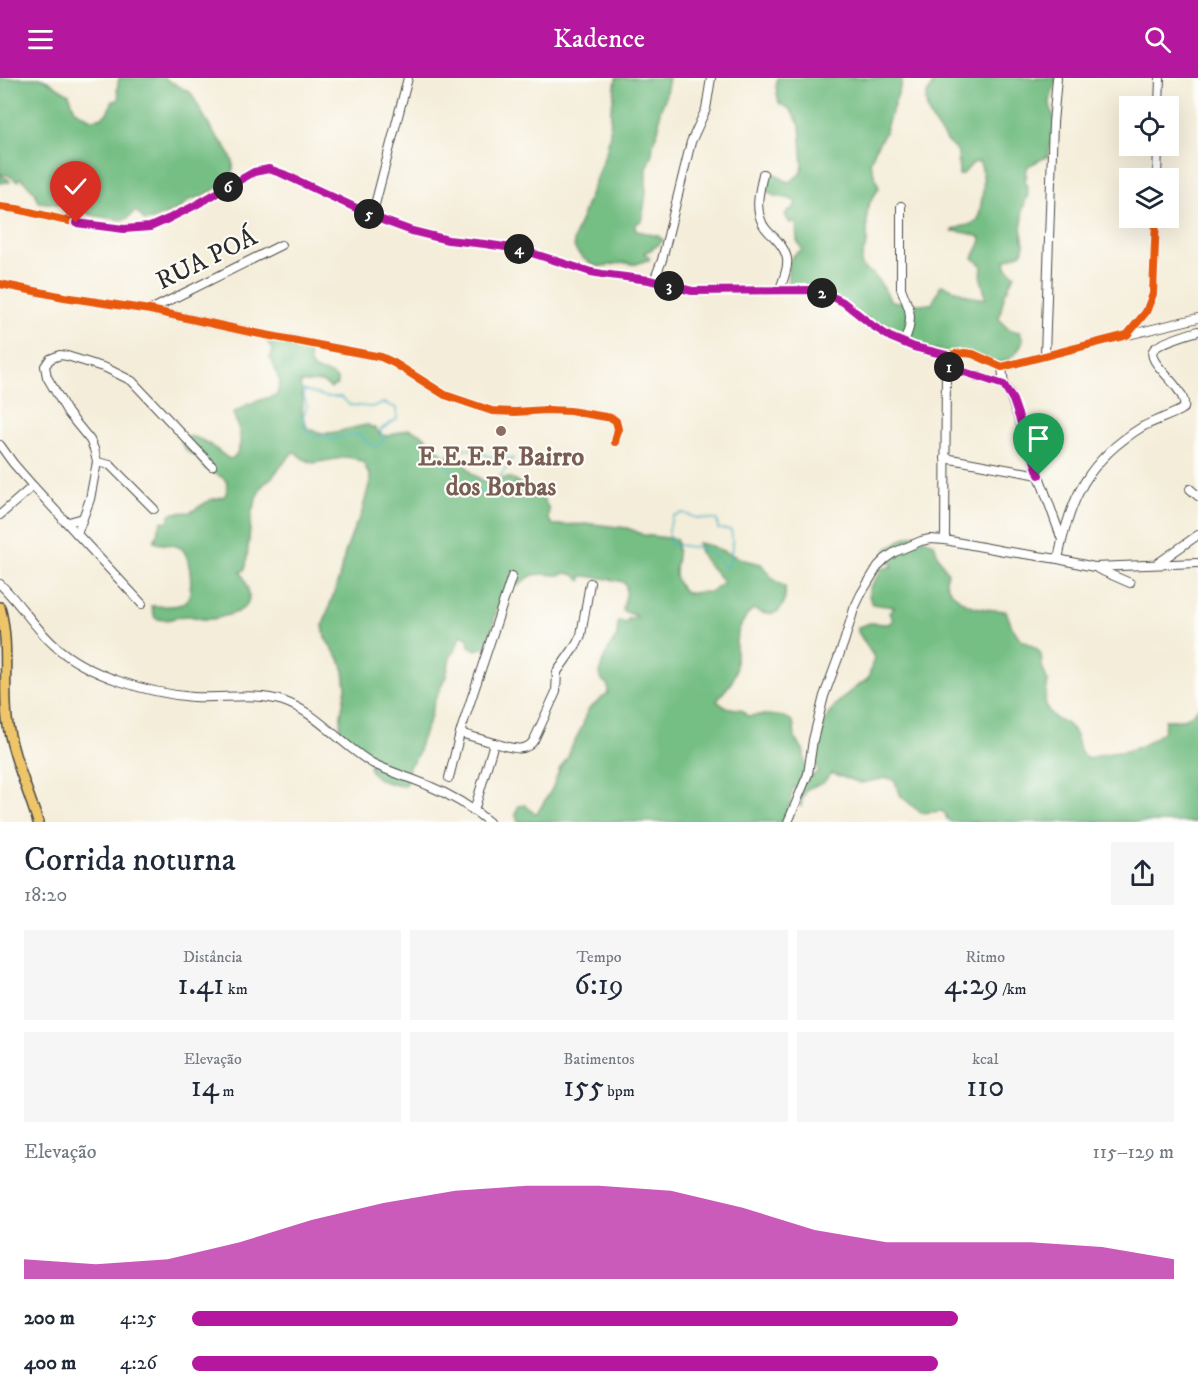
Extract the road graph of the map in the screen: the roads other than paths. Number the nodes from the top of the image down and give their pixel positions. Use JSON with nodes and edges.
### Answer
{"nodes":[{"id":1,"x":408,"y":78,"type":"edge"},
{"id":2,"x":711,"y":78,"type":"edge"},
{"id":3,"x":1057,"y":78,"type":"edge"},
{"id":4,"x":1160,"y":78,"type":"edge"},
{"id":5,"x":1159,"y":96,"type":"edge"},
{"id":6,"x":763,"y":174,"type":"dead end"},
{"id":7,"x":901,"y":206,"type":"dead end"},
{"id":8,"x":0,"y":207,"type":"edge"},
{"id":9,"x":372,"y":216,"type":"junction"},
{"id":10,"x":1156,"y":228,"type":"edge"},
{"id":11,"x":281,"y":245,"type":"dead end"},
{"id":12,"x":654,"y":281,"type":"junction"},
{"id":13,"x":0,"y":284,"type":"edge"},
{"id":14,"x":780,"y":290,"type":"junction"},
{"id":15,"x":150,"y":310,"type":"junction"},
{"id":16,"x":1198,"y":318,"type":"edge"},
{"id":17,"x":1198,"y":331,"type":"edge"},
{"id":18,"x":1127,"y":335,"type":"junction"},
{"id":19,"x":904,"y":343,"type":"junction"},
{"id":20,"x":946,"y":355,"type":"junction"},
{"id":21,"x":1045,"y":355,"type":"junction"},
{"id":22,"x":946,"y":366,"type":"junction"},
{"id":23,"x":1002,"y":367,"type":"junction"},
{"id":24,"x":1004,"y":385,"type":"junction"},
{"id":25,"x":615,"y":442,"type":"dead end"},
{"id":26,"x":0,"y":445,"type":"edge"},
{"id":27,"x":945,"y":458,"type":"junction"},
{"id":28,"x":97,"y":462,"type":"junction"},
{"id":29,"x":212,"y":466,"type":"dead end"},
{"id":30,"x":1039,"y":475,"type":"junction"},
{"id":31,"x":33,"y":486,"type":"junction"},
{"id":32,"x":1190,"y":489,"type":"dead end"},
{"id":33,"x":1198,"y":496,"type":"edge"},
{"id":34,"x":154,"y":509,"type":"dead end"},
{"id":35,"x":0,"y":515,"type":"edge"},
{"id":36,"x":83,"y":518,"type":"junction"},
{"id":37,"x":63,"y":520,"type":"junction"},
{"id":38,"x":77,"y":534,"type":"junction"},
{"id":39,"x":1198,"y":534,"type":"edge"},
{"id":40,"x":945,"y":540,"type":"junction"},
{"id":41,"x":1062,"y":540,"type":"junction"},
{"id":42,"x":1058,"y":559,"type":"junction"},
{"id":43,"x":1198,"y":563,"type":"edge"},
{"id":44,"x":1156,"y":564,"type":"junction"},
{"id":45,"x":1094,"y":567,"type":"junction"},
{"id":46,"x":512,"y":576,"type":"dead end"},
{"id":47,"x":590,"y":582,"type":"dead end"},
{"id":48,"x":1130,"y":583,"type":"dead end"},
{"id":49,"x":0,"y":584,"type":"edge"},
{"id":50,"x":142,"y":604,"type":"dead end"},
{"id":51,"x":0,"y":607,"type":"edge"},
{"id":52,"x":460,"y":733,"type":"junction"},
{"id":53,"x":494,"y":743,"type":"junction"},
{"id":54,"x":449,"y":778,"type":"dead end"},
{"id":55,"x":474,"y":811,"type":"junction"},
{"id":56,"x":38,"y":822,"type":"edge"},
{"id":57,"x":489,"y":822,"type":"edge"},
{"id":58,"x":788,"y":822,"type":"edge"}],
"edges":[{"from":1,"to":9,"type":"street"},
{"from":2,"to":12,"type":"street"},
{"from":3,"to":21,"type":"street"},
{"from":4,"to":5,"type":"street"},
{"from":6,"to":14,"type":"street"},
{"from":7,"to":19,"type":"street"},
{"from":8,"to":9,"type":"street"},
{"from":9,"to":12,"type":"street"},
{"from":10,"to":18,"type":"street"},
{"from":11,"to":15,"type":"street","name":"RUA POÁ"},
{"from":12,"to":14,"type":"street"},
{"from":13,"to":15,"type":"street"},
{"from":14,"to":19,"type":"street"},
{"from":15,"to":25,"type":"street"},
{"from":16,"to":18,"type":"street"},
{"from":17,"to":41,"type":"street"},
{"from":18,"to":21,"type":"street"},
{"from":19,"to":20,"type":"street"},
{"from":20,"to":22,"type":"street"},
{"from":20,"to":23,"type":"street"},
{"from":21,"to":23,"type":"street"},
{"from":22,"to":24,"type":"street"},
{"from":22,"to":27,"type":"street"},
{"from":23,"to":24,"type":"street"},
{"from":24,"to":30,"type":"street"},
{"from":26,"to":31,"type":"street"},
{"from":27,"to":30,"type":"street"},
{"from":27,"to":40,"type":"street"},
{"from":28,"to":29,"type":"street"},
{"from":28,"to":34,"type":"street"},
{"from":28,"to":36,"type":"street"},
{"from":30,"to":41,"type":"street"},
{"from":31,"to":35,"type":"street"},
{"from":31,"to":37,"type":"street"},
{"from":32,"to":33,"type":"street"},
{"from":36,"to":37,"type":"street"},
{"from":36,"to":38,"type":"street"},
{"from":37,"to":38,"type":"street"},
{"from":38,"to":50,"type":"street"},
{"from":39,"to":44,"type":"street"},
{"from":40,"to":42,"type":"street"},
{"from":40,"to":58,"type":"street"},
{"from":41,"to":42,"type":"street"},
{"from":42,"to":45,"type":"street"},
{"from":43,"to":44,"type":"street"},
{"from":44,"to":45,"type":"street"},
{"from":45,"to":48,"type":"street"},
{"from":46,"to":52,"type":"street"},
{"from":47,"to":53,"type":"street"},
{"from":49,"to":55,"type":"street"},
{"from":51,"to":56,"type":"main road"},
{"from":52,"to":53,"type":"street"},
{"from":52,"to":54,"type":"street"},
{"from":53,"to":55,"type":"street"},
{"from":55,"to":57,"type":"street"}]}
